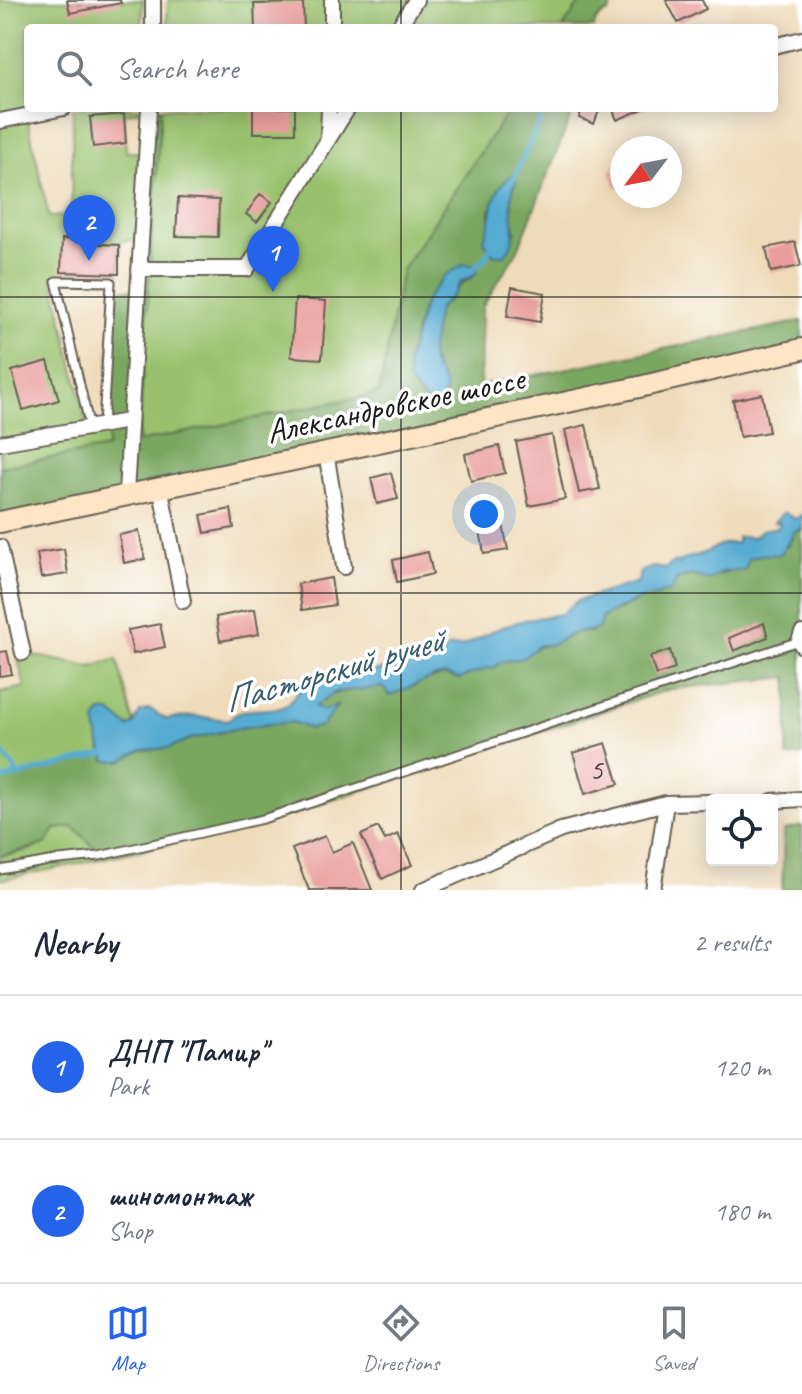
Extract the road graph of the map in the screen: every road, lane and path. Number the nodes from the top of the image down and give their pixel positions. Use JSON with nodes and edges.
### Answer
{"nodes":[{"id":1,"x":153,"y":0,"type":"edge"},
{"id":2,"x":332,"y":0,"type":"edge"},
{"id":3,"x":416,"y":0,"type":"edge"},
{"id":4,"x":153,"y":24,"type":"edge"},
{"id":5,"x":332,"y":24,"type":"edge"},
{"id":6,"x":401,"y":24,"type":"edge"},
{"id":7,"x":802,"y":39,"type":"edge"},
{"id":8,"x":778,"y":45,"type":"edge"},
{"id":9,"x":44,"y":112,"type":"edge"},
{"id":10,"x":149,"y":112,"type":"edge"},
{"id":11,"x":329,"y":112,"type":"edge"},
{"id":12,"x":345,"y":112,"type":"edge"},
{"id":13,"x":0,"y":121,"type":"edge"},
{"id":14,"x":328,"y":139,"type":"junction"},
{"id":15,"x":139,"y":269,"type":"junction"},
{"id":16,"x":802,"y":349,"type":"edge"},
{"id":17,"x":128,"y":421,"type":"junction"},
{"id":18,"x":97,"y":427,"type":"junction"},
{"id":19,"x":0,"y":443,"type":"edge"},
{"id":20,"x":326,"y":451,"type":"junction"},
{"id":21,"x":160,"y":486,"type":"junction"},
{"id":22,"x":126,"y":493,"type":"junction"},
{"id":23,"x":0,"y":522,"type":"edge"},
{"id":24,"x":0,"y":547,"type":"edge"},
{"id":25,"x":344,"y":567,"type":"dead end"},
{"id":26,"x":183,"y":601,"type":"dead end"},
{"id":27,"x":801,"y":640,"type":"edge"},
{"id":28,"x":23,"y":653,"type":"dead end"},
{"id":29,"x":802,"y":799,"type":"edge"},
{"id":30,"x":778,"y":801,"type":"edge"},
{"id":31,"x":706,"y":802,"type":"edge"},
{"id":32,"x":666,"y":803,"type":"junction"},
{"id":33,"x":0,"y":870,"type":"edge"},
{"id":34,"x":423,"y":890,"type":"edge"},
{"id":35,"x":653,"y":890,"type":"edge"}],
"edges":[{"from":1,"to":4,"type":"street"},
{"from":2,"to":5,"type":"street"},
{"from":3,"to":6,"type":"street"},
{"from":7,"to":8,"type":"street"},
{"from":9,"to":13,"type":"street"},
{"from":10,"to":15,"type":"street"},
{"from":11,"to":14,"type":"street"},
{"from":12,"to":14,"type":"street"},
{"from":14,"to":15,"type":"street"},
{"from":15,"to":17,"type":"street"},
{"from":16,"to":20,"type":"street","name":"Александровское шоссе"},
{"from":17,"to":18,"type":"street"},
{"from":17,"to":22,"type":"street"},
{"from":18,"to":18,"type":"lane"},
{"from":18,"to":19,"type":"street"},
{"from":20,"to":21,"type":"street","name":"Александровское шоссе"},
{"from":20,"to":25,"type":"street"},
{"from":21,"to":22,"type":"street","name":"Александровское шоссе"},
{"from":21,"to":26,"type":"street"},
{"from":22,"to":23,"type":"street","name":"Александровское шоссе"},
{"from":24,"to":28,"type":"street"},
{"from":27,"to":33,"type":"lane"},
{"from":29,"to":30,"type":"street"},
{"from":31,"to":32,"type":"street"},
{"from":32,"to":34,"type":"street"},
{"from":32,"to":35,"type":"street"}]}
